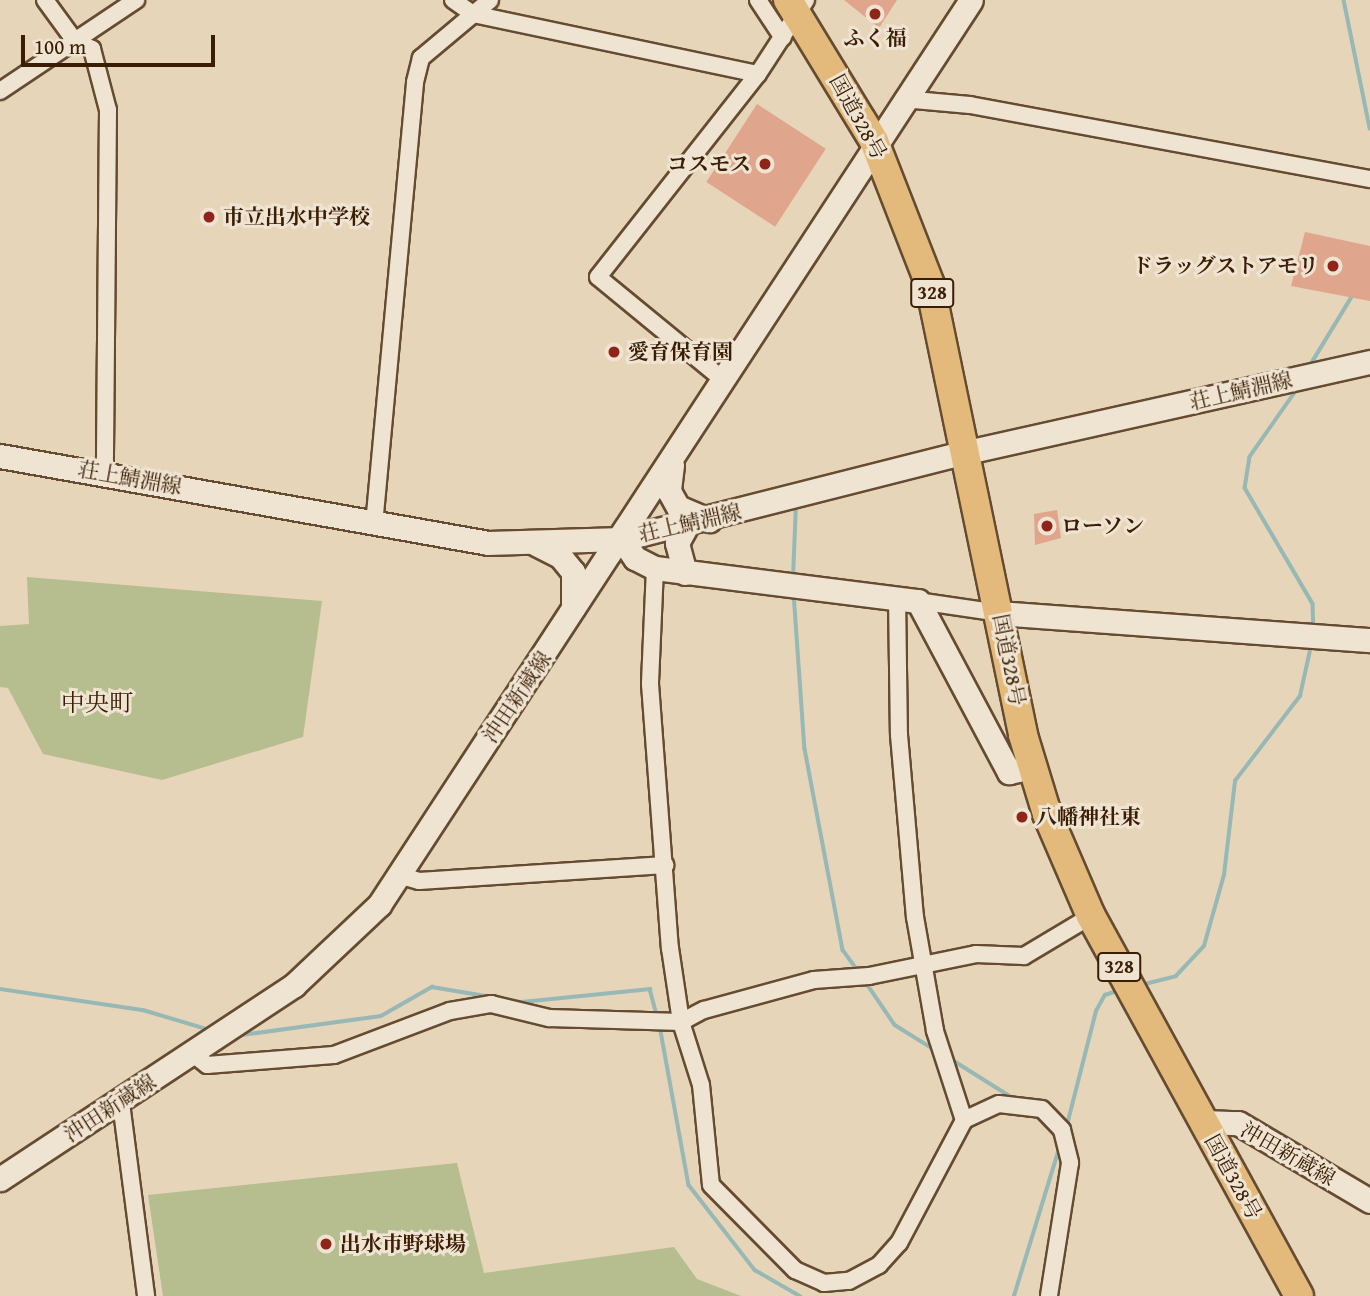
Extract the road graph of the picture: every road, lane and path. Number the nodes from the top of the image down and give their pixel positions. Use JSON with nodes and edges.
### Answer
{"nodes":[{"id":1,"x":45,"y":0,"type":"edge"},
{"id":2,"x":136,"y":0,"type":"edge"},
{"id":3,"x":453,"y":0,"type":"edge"},
{"id":4,"x":490,"y":0,"type":"edge"},
{"id":5,"x":758,"y":0,"type":"edge"},
{"id":6,"x":971,"y":0,"type":"edge"},
{"id":7,"x":797,"y":4,"type":"edge"},
{"id":8,"x":473,"y":15,"type":"junction"},
{"id":9,"x":783,"y":38,"type":"junction"},
{"id":10,"x":75,"y":41,"type":"junction"},
{"id":11,"x":758,"y":74,"type":"junction"},
{"id":12,"x":0,"y":91,"type":"edge"},
{"id":13,"x":903,"y":99,"type":"junction"},
{"id":14,"x":874,"y":141,"type":"junction"},
{"id":15,"x":1370,"y":179,"type":"edge"},
{"id":16,"x":1370,"y":362,"type":"edge"},
{"id":17,"x":721,"y":378,"type":"junction"},
{"id":18,"x":967,"y":452,"type":"junction"},
{"id":19,"x":0,"y":456,"type":"edge"},
{"id":20,"x":675,"y":459,"type":"junction"},
{"id":21,"x":105,"y":473,"type":"junction"},
{"id":22,"x":698,"y":522,"type":"junction"},
{"id":23,"x":374,"y":525,"type":"junction"},
{"id":24,"x":622,"y":539,"type":"junction"},
{"id":25,"x":533,"y":543,"type":"junction"},
{"id":26,"x":655,"y":568,"type":"junction"},
{"id":27,"x":685,"y":573,"type":"junction"},
{"id":28,"x":907,"y":598,"type":"junction"},
{"id":29,"x":999,"y":613,"type":"junction"},
{"id":30,"x":572,"y":614,"type":"junction"},
{"id":31,"x":1370,"y":640,"type":"edge"},
{"id":32,"x":1032,"y":767,"type":"junction"},
{"id":33,"x":664,"y":865,"type":"junction"},
{"id":34,"x":398,"y":875,"type":"junction"},
{"id":35,"x":1091,"y":916,"type":"junction"},
{"id":36,"x":924,"y":965,"type":"junction"},
{"id":37,"x":681,"y":1022,"type":"junction"},
{"id":38,"x":193,"y":1054,"type":"junction"},
{"id":39,"x":121,"y":1103,"type":"junction"},
{"id":40,"x":964,"y":1120,"type":"junction"},
{"id":41,"x":1203,"y":1122,"type":"junction"},
{"id":42,"x":0,"y":1179,"type":"edge"},
{"id":43,"x":1370,"y":1201,"type":"edge"},
{"id":44,"x":146,"y":1296,"type":"edge"},
{"id":45,"x":1049,"y":1296,"type":"edge"},
{"id":46,"x":1298,"y":1296,"type":"edge"}],
"edges":[{"from":1,"to":10,"type":"street"},
{"from":2,"to":10,"type":"street"},
{"from":3,"to":8,"type":"street"},
{"from":4,"to":8,"type":"street"},
{"from":5,"to":9,"type":"street"},
{"from":6,"to":13,"type":"main road","name":"沖田新蔵線"},
{"from":7,"to":9,"type":"street"},
{"from":7,"to":14,"type":"highway","name":"国道328号","number":"328"},
{"from":8,"to":11,"type":"street"},
{"from":8,"to":23,"type":"street"},
{"from":9,"to":11,"type":"street"},
{"from":10,"to":12,"type":"street"},
{"from":10,"to":21,"type":"street"},
{"from":11,"to":17,"type":"street"},
{"from":13,"to":14,"type":"main road","name":"沖田新蔵線"},
{"from":13,"to":15,"type":"street"},
{"from":14,"to":17,"type":"main road","name":"沖田新蔵線"},
{"from":14,"to":18,"type":"highway","name":"国道328号","number":"328"},
{"from":16,"to":18,"type":"main road","name":"荘上鯖淵線"},
{"from":17,"to":20,"type":"main road","name":"沖田新蔵線"},
{"from":18,"to":22,"type":"main road","name":"荘上鯖淵線"},
{"from":18,"to":29,"type":"highway","name":"国道328号","number":"328"},
{"from":19,"to":21,"type":"main road","name":"荘上鯖淵線"},
{"from":20,"to":22,"type":"main road"},
{"from":20,"to":24,"type":"main road","name":"沖田新蔵線"},
{"from":21,"to":23,"type":"main road","name":"荘上鯖淵線"},
{"from":22,"to":24,"type":"main road","name":"荘上鯖淵線"},
{"from":22,"to":27,"type":"main road"},
{"from":23,"to":25,"type":"main road","name":"荘上鯖淵線"},
{"from":24,"to":25,"type":"main road","name":"荘上鯖淵線"},
{"from":24,"to":26,"type":"main road"},
{"from":24,"to":30,"type":"main road","name":"沖田新蔵線"},
{"from":25,"to":30,"type":"main road"},
{"from":26,"to":27,"type":"main road"},
{"from":26,"to":33,"type":"street"},
{"from":27,"to":28,"type":"main road"},
{"from":28,"to":29,"type":"street"},
{"from":28,"to":32,"type":"main road"},
{"from":28,"to":36,"type":"street"},
{"from":29,"to":31,"type":"main road"},
{"from":29,"to":32,"type":"highway","name":"国道328号","number":"328"},
{"from":30,"to":34,"type":"main road","name":"沖田新蔵線"},
{"from":32,"to":35,"type":"highway","name":"国道328号","number":"328"},
{"from":33,"to":34,"type":"street"},
{"from":33,"to":37,"type":"street"},
{"from":34,"to":38,"type":"main road","name":"沖田新蔵線"},
{"from":35,"to":36,"type":"street"},
{"from":35,"to":41,"type":"highway","name":"国道328号","number":"328"},
{"from":36,"to":37,"type":"street"},
{"from":36,"to":40,"type":"street"},
{"from":37,"to":38,"type":"street"},
{"from":37,"to":40,"type":"street"},
{"from":38,"to":39,"type":"main road","name":"沖田新蔵線"},
{"from":39,"to":42,"type":"main road","name":"沖田新蔵線"},
{"from":39,"to":44,"type":"street"},
{"from":40,"to":45,"type":"street"},
{"from":41,"to":43,"type":"main road","name":"沖田新蔵線"},
{"from":41,"to":46,"type":"highway","name":"国道328号","number":"328"}]}
